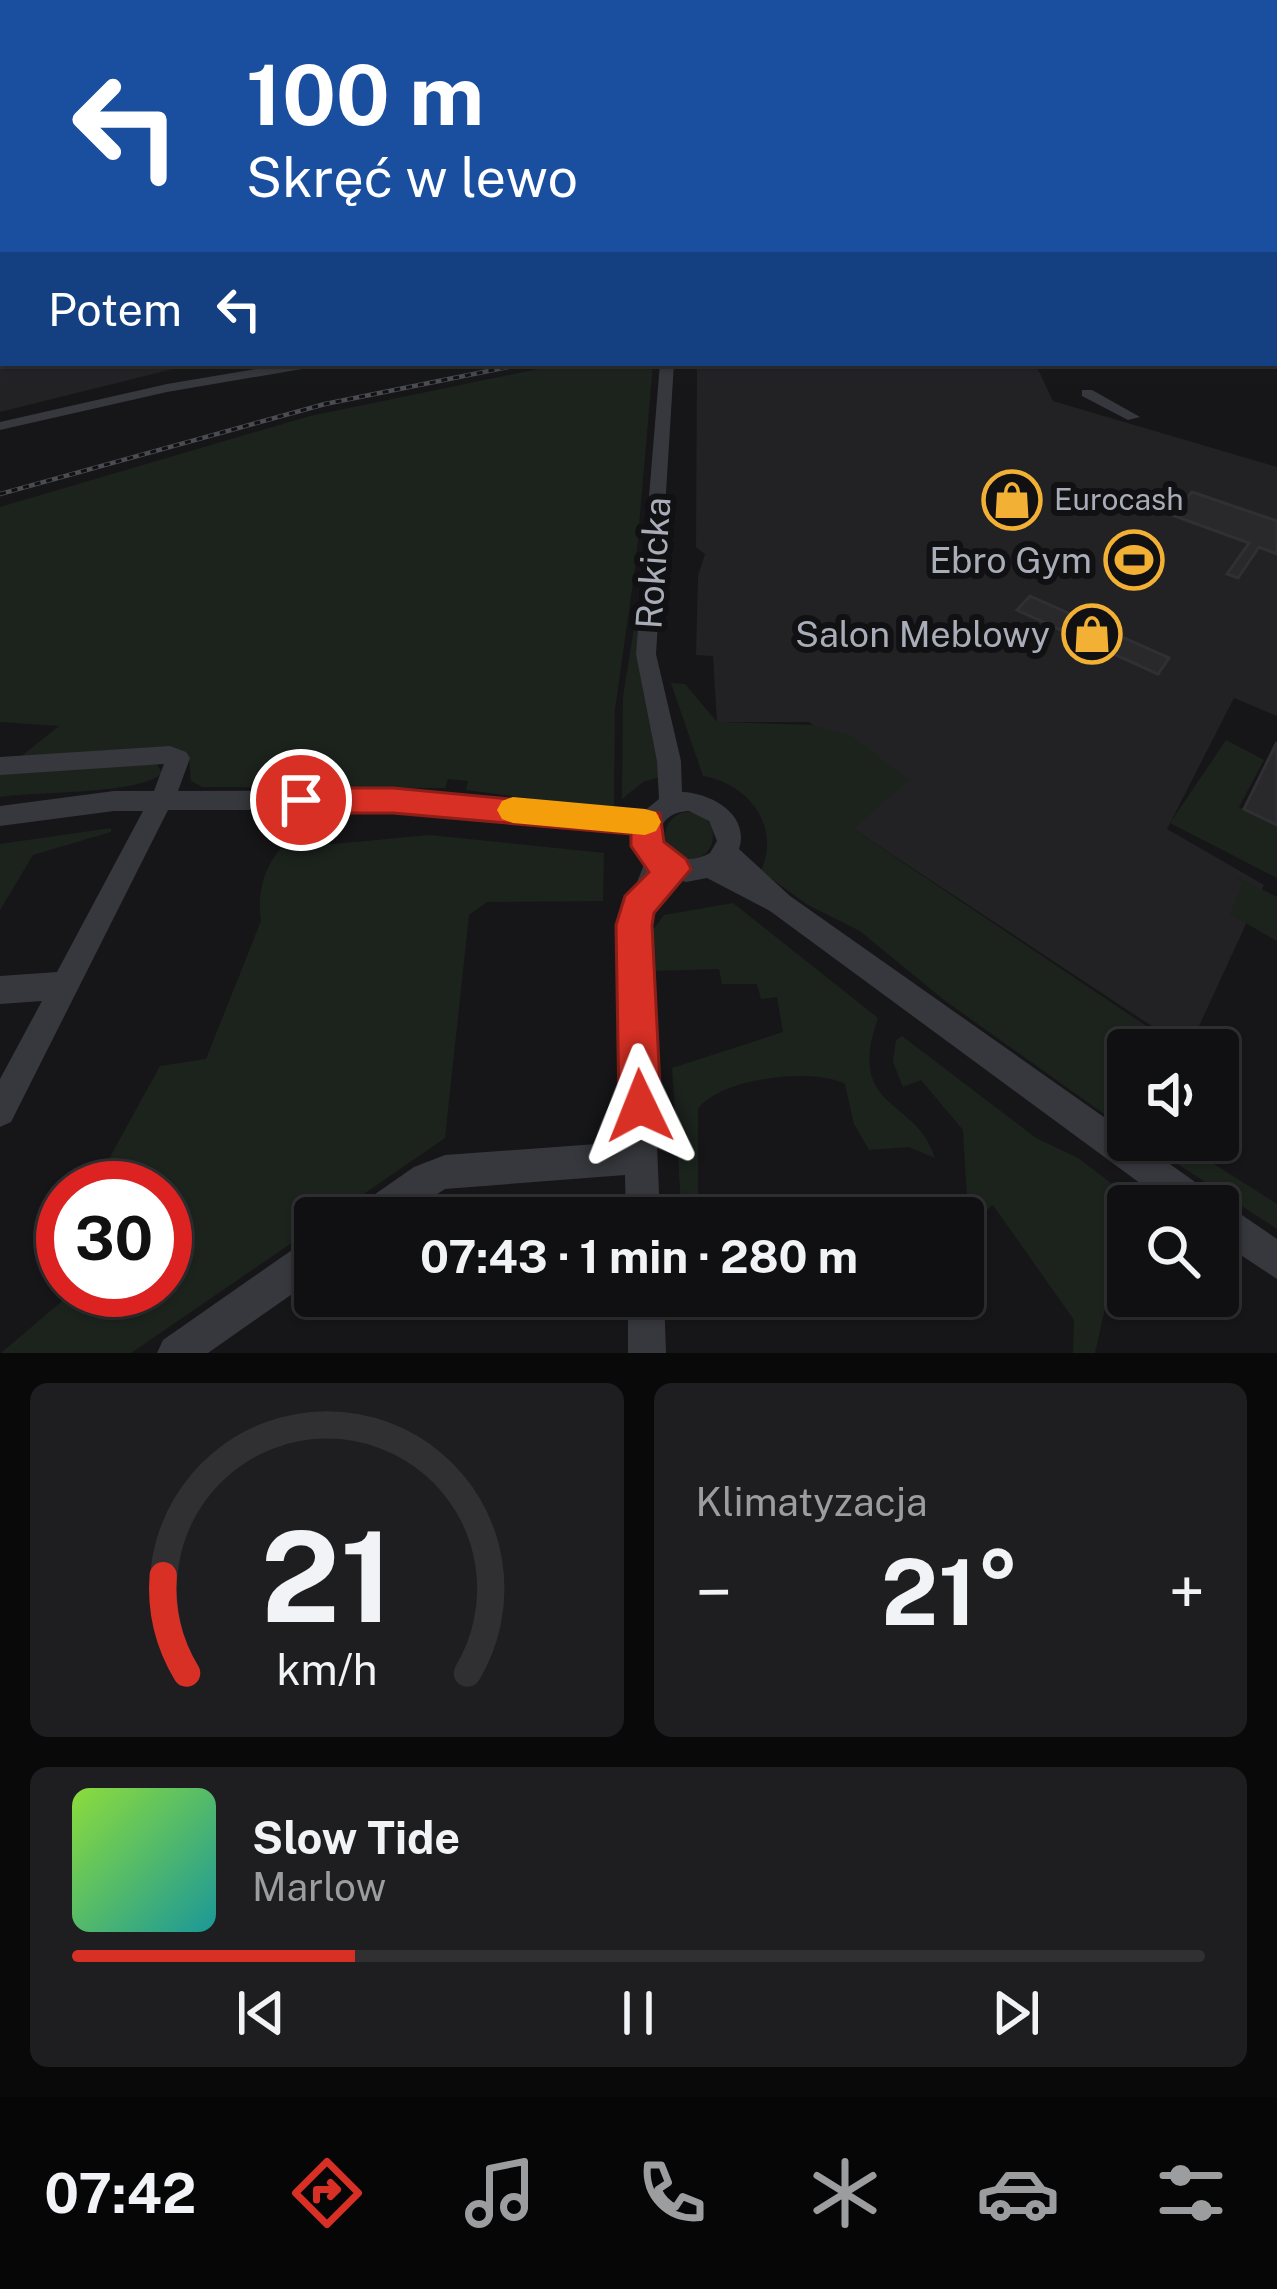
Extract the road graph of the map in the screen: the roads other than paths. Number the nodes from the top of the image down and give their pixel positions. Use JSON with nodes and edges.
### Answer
{"nodes":[{"id":1,"x":296,"y":366,"type":"edge"},
{"id":2,"x":668,"y":366,"type":"edge"},
{"id":3,"x":1087,"y":393,"type":"dead end"},
{"id":4,"x":1133,"y":417,"type":"dead end"},
{"id":5,"x":0,"y":426,"type":"edge"},
{"id":6,"x":0,"y":766,"type":"edge"},
{"id":7,"x":161,"y":801,"type":"junction"},
{"id":8,"x":680,"y":802,"type":"junction"},
{"id":9,"x":0,"y":816,"type":"edge"},
{"id":10,"x":656,"y":847,"type":"junction"},
{"id":11,"x":718,"y":860,"type":"junction"},
{"id":12,"x":65,"y":985,"type":"junction"},
{"id":13,"x":0,"y":990,"type":"edge"},
{"id":14,"x":0,"y":1111,"type":"edge"},
{"id":15,"x":641,"y":1157,"type":"junction"},
{"id":16,"x":1170,"y":1185,"type":"edge"},
{"id":17,"x":400,"y":1197,"type":"edge"},
{"id":18,"x":642,"y":1197,"type":"edge"},
{"id":19,"x":1239,"y":1235,"type":"edge"},
{"id":20,"x":1277,"y":1261,"type":"edge"},
{"id":21,"x":294,"y":1271,"type":"edge"},
{"id":22,"x":646,"y":1317,"type":"edge"},
{"id":23,"x":176,"y":1353,"type":"edge"},
{"id":24,"x":647,"y":1353,"type":"edge"}],
"edges":[{"from":1,"to":5,"type":"street"},
{"from":2,"to":8,"type":"street","name":"Rokicka"},
{"from":3,"to":4,"type":"street"},
{"from":6,"to":7,"type":"street"},
{"from":7,"to":9,"type":"street"},
{"from":7,"to":10,"type":"street"},
{"from":7,"to":12,"type":"street"},
{"from":8,"to":10,"type":"street"},
{"from":8,"to":11,"type":"street"},
{"from":10,"to":11,"type":"street"},
{"from":10,"to":15,"type":"street"},
{"from":11,"to":16,"type":"street"},
{"from":12,"to":13,"type":"street"},
{"from":12,"to":14,"type":"street"},
{"from":15,"to":17,"type":"street"},
{"from":15,"to":18,"type":"street"},
{"from":19,"to":20,"type":"street"},
{"from":21,"to":23,"type":"street"},
{"from":22,"to":24,"type":"street"}]}
